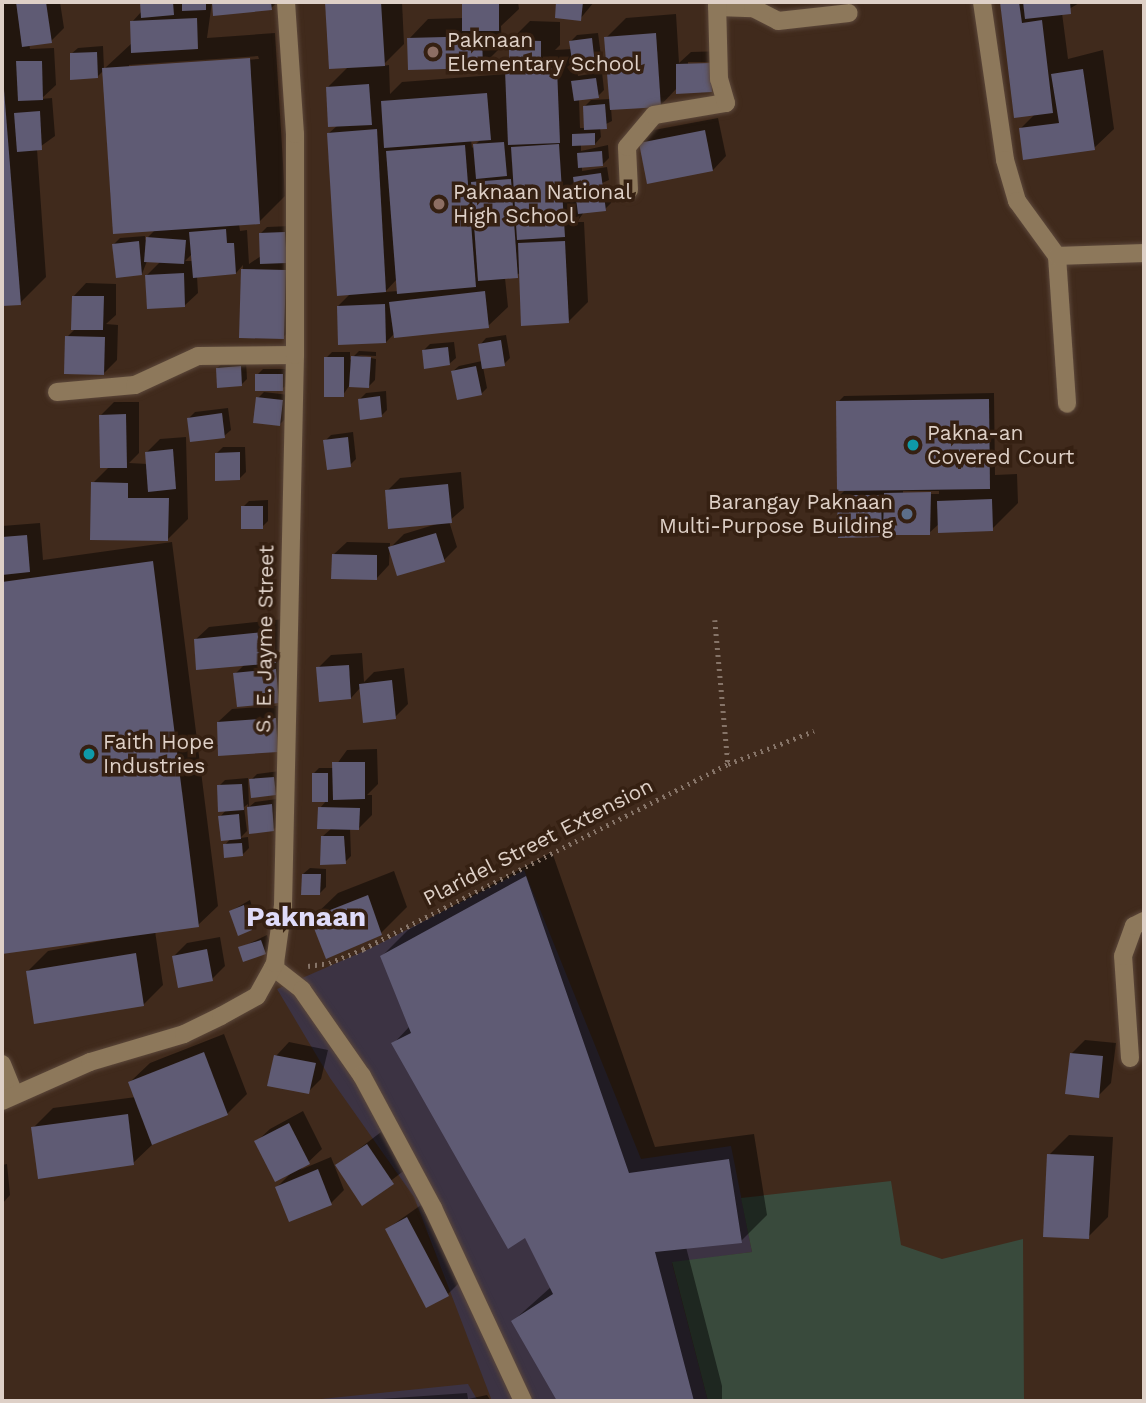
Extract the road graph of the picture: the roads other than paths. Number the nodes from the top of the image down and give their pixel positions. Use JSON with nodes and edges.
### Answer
{"nodes":[{"id":1,"x":286,"y":2,"type":"edge"},
{"id":2,"x":982,"y":2,"type":"edge"},
{"id":3,"x":717,"y":4,"type":"edge"},
{"id":4,"x":849,"y":13,"type":"dead end"},
{"id":5,"x":629,"y":190,"type":"dead end"},
{"id":6,"x":1144,"y":253,"type":"edge"},
{"id":7,"x":1058,"y":256,"type":"junction"},
{"id":8,"x":295,"y":355,"type":"junction"},
{"id":9,"x":57,"y":392,"type":"dead end"},
{"id":10,"x":1067,"y":404,"type":"dead end"},
{"id":11,"x":1144,"y":921,"type":"edge"},
{"id":12,"x":274,"y":965,"type":"junction"},
{"id":13,"x":1130,"y":1058,"type":"dead end"},
{"id":14,"x":2,"y":1064,"type":"edge"},
{"id":15,"x":8,"y":1098,"type":"edge"},
{"id":16,"x":523,"y":1401,"type":"edge"}],
"edges":[{"from":1,"to":8,"type":"street","name":"S. E. Jayme Street"},
{"from":2,"to":7,"type":"street"},
{"from":3,"to":4,"type":"street"},
{"from":3,"to":5,"type":"street"},
{"from":6,"to":7,"type":"street"},
{"from":7,"to":10,"type":"street"},
{"from":8,"to":9,"type":"street"},
{"from":8,"to":12,"type":"street","name":"S. E. Jayme Street"},
{"from":11,"to":13,"type":"street"},
{"from":12,"to":15,"type":"street","name":"S. E. Jayme Street"},
{"from":12,"to":16,"type":"street"},
{"from":14,"to":15,"type":"street"}]}
